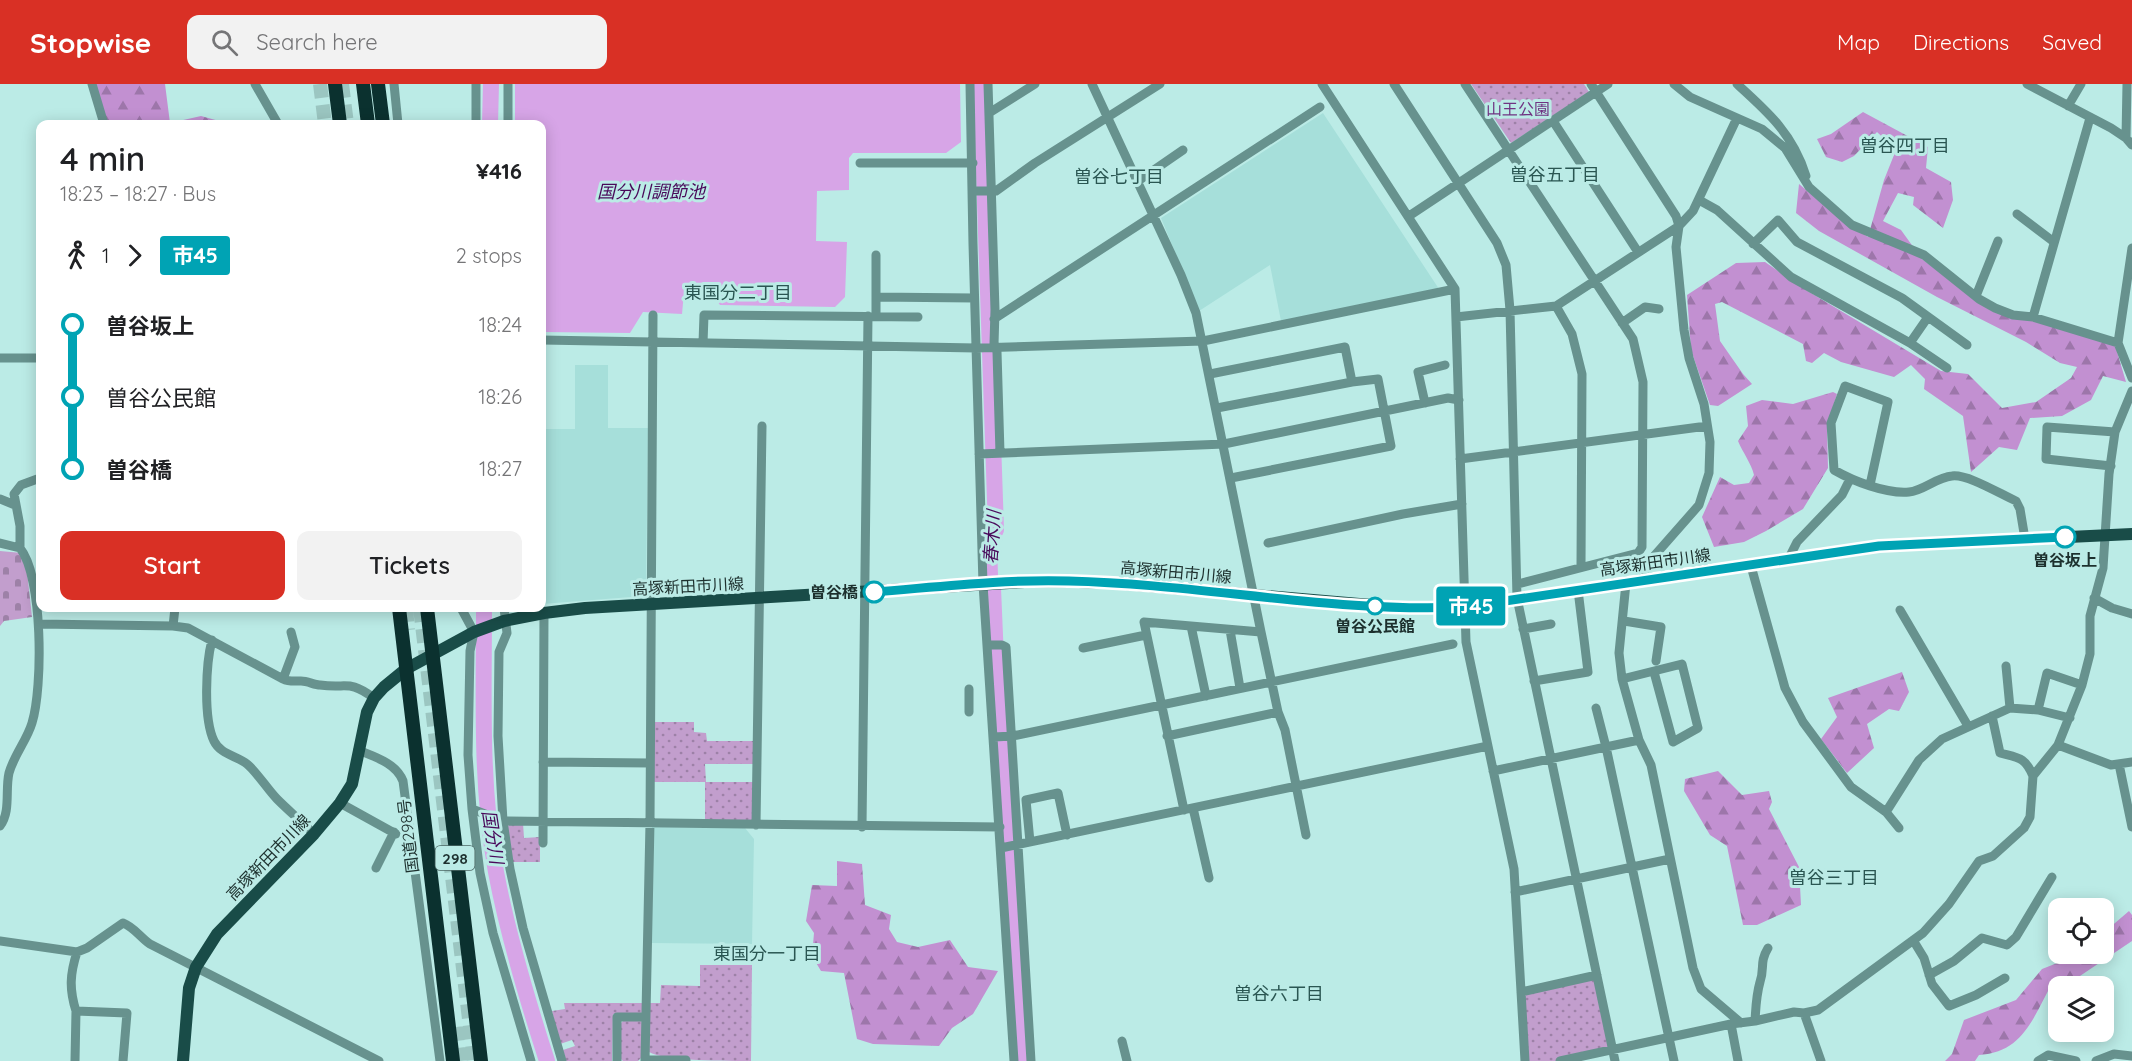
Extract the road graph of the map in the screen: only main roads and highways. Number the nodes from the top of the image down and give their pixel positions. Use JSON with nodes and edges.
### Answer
{"nodes":[{"id":1,"x":335,"y":84,"type":"edge"},
{"id":2,"x":363,"y":84,"type":"edge"},
{"id":3,"x":378,"y":84,"type":"edge"},
{"id":4,"x":340,"y":120,"type":"edge"},
{"id":5,"x":368,"y":120,"type":"edge"},
{"id":6,"x":382,"y":120,"type":"edge"},
{"id":7,"x":2132,"y":534,"type":"edge"},
{"id":8,"x":399,"y":612,"type":"edge"},
{"id":9,"x":427,"y":612,"type":"edge"},
{"id":10,"x":432,"y":654,"type":"junction"},
{"id":11,"x":406,"y":669,"type":"junction"},
{"id":12,"x":183,"y":1061,"type":"edge"},
{"id":13,"x":453,"y":1061,"type":"edge"},
{"id":14,"x":481,"y":1061,"type":"edge"}],
"edges":[{"from":1,"to":4,"type":"highway"},
{"from":2,"to":5,"type":"highway"},
{"from":3,"to":6,"type":"highway"},
{"from":7,"to":10,"type":"main road","name":"高塚新田市川線"},
{"from":8,"to":11,"type":"highway","name":"国道298号","number":"298"},
{"from":9,"to":10,"type":"highway","number":"298"},
{"from":10,"to":11,"type":"main road","name":"高塚新田市川線"},
{"from":10,"to":14,"type":"highway","number":"298"},
{"from":11,"to":12,"type":"main road","name":"高塚新田市川線"},
{"from":11,"to":13,"type":"highway","name":"国道298号","number":"298"}]}
